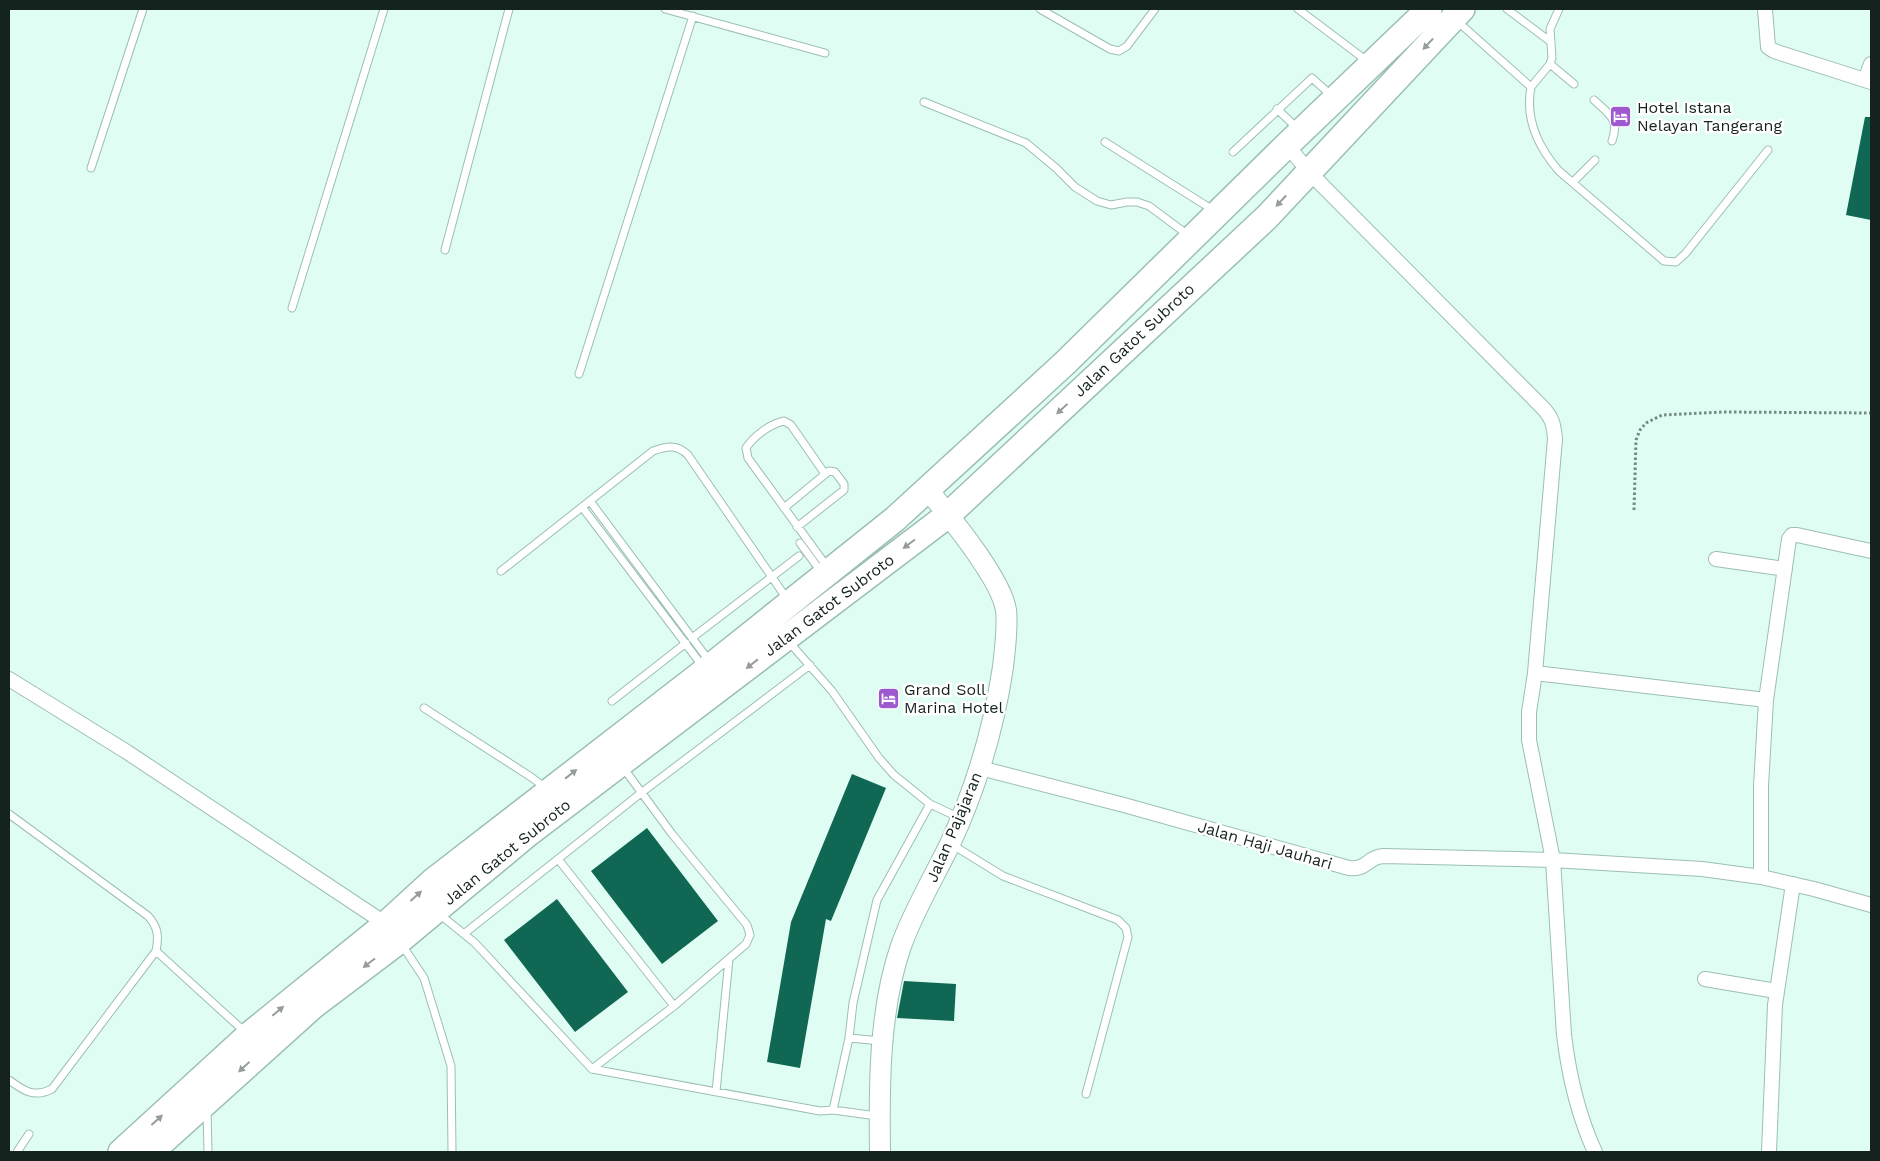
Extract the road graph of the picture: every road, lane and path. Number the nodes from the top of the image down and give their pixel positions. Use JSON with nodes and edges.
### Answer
{"nodes":[{"id":1,"x":143,"y":9,"type":"edge"},
{"id":2,"x":384,"y":9,"type":"edge"},
{"id":3,"x":509,"y":9,"type":"edge"},
{"id":4,"x":665,"y":9,"type":"edge"},
{"id":5,"x":1040,"y":9,"type":"edge"},
{"id":6,"x":1155,"y":9,"type":"edge"},
{"id":7,"x":1298,"y":9,"type":"edge"},
{"id":8,"x":1429,"y":9,"type":"edge"},
{"id":9,"x":1507,"y":9,"type":"edge"},
{"id":10,"x":1559,"y":9,"type":"edge"},
{"id":11,"x":1765,"y":9,"type":"edge"},
{"id":12,"x":1458,"y":13,"type":"edge"},
{"id":13,"x":693,"y":16,"type":"junction"},
{"id":14,"x":1551,"y":42,"type":"junction"},
{"id":15,"x":825,"y":53,"type":"dead end"},
{"id":16,"x":1372,"y":64,"type":"junction"},
{"id":17,"x":1550,"y":64,"type":"junction"},
{"id":18,"x":1871,"y":64,"type":"edge"},
{"id":19,"x":1868,"y":81,"type":"edge"},
{"id":20,"x":1574,"y":84,"type":"dead end"},
{"id":21,"x":1531,"y":86,"type":"junction"},
{"id":22,"x":1335,"y":99,"type":"junction"},
{"id":23,"x":1594,"y":100,"type":"dead end"},
{"id":24,"x":924,"y":102,"type":"dead end"},
{"id":25,"x":1277,"y":109,"type":"junction"},
{"id":26,"x":1294,"y":138,"type":"junction"},
{"id":27,"x":1105,"y":142,"type":"dead end"},
{"id":28,"x":1612,"y":142,"type":"dead end"},
{"id":29,"x":1768,"y":150,"type":"dead end"},
{"id":30,"x":1233,"y":152,"type":"dead end"},
{"id":31,"x":1595,"y":160,"type":"dead end"},
{"id":32,"x":92,"y":168,"type":"dead end"},
{"id":33,"x":1309,"y":172,"type":"junction"},
{"id":34,"x":1573,"y":182,"type":"junction"},
{"id":35,"x":1218,"y":213,"type":"junction"},
{"id":36,"x":1192,"y":238,"type":"junction"},
{"id":37,"x":445,"y":250,"type":"dead end"},
{"id":38,"x":292,"y":308,"type":"dead end"},
{"id":39,"x":579,"y":374,"type":"dead end"},
{"id":40,"x":1871,"y":413,"type":"edge"},
{"id":41,"x":825,"y":474,"type":"junction"},
{"id":42,"x":928,"y":490,"type":"junction"},
{"id":43,"x":590,"y":501,"type":"junction"},
{"id":44,"x":582,"y":506,"type":"junction"},
{"id":45,"x":784,"y":508,"type":"junction"},
{"id":46,"x":1634,"y":510,"type":"dead end"},
{"id":47,"x":948,"y":515,"type":"junction"},
{"id":48,"x":797,"y":527,"type":"junction"},
{"id":49,"x":800,"y":543,"type":"dead end"},
{"id":50,"x":1871,"y":551,"type":"edge"},
{"id":51,"x":799,"y":556,"type":"dead end"},
{"id":52,"x":1716,"y":558,"type":"dead end"},
{"id":53,"x":1785,"y":569,"type":"junction"},
{"id":54,"x":501,"y":572,"type":"dead end"},
{"id":55,"x":826,"y":573,"type":"junction"},
{"id":56,"x":771,"y":577,"type":"junction"},
{"id":57,"x":789,"y":603,"type":"junction"},
{"id":58,"x":785,"y":638,"type":"junction"},
{"id":59,"x":689,"y":641,"type":"junction"},
{"id":60,"x":810,"y":665,"type":"junction"},
{"id":61,"x":709,"y":667,"type":"junction"},
{"id":62,"x":1535,"y":673,"type":"junction"},
{"id":63,"x":9,"y":679,"type":"edge"},
{"id":64,"x":1766,"y":700,"type":"junction"},
{"id":65,"x":612,"y":701,"type":"dead end"},
{"id":66,"x":424,"y":708,"type":"dead end"},
{"id":67,"x":620,"y":763,"type":"junction"},
{"id":68,"x":980,"y":768,"type":"junction"},
{"id":69,"x":549,"y":790,"type":"junction"},
{"id":70,"x":641,"y":793,"type":"junction"},
{"id":71,"x":930,"y":804,"type":"junction"},
{"id":72,"x":9,"y":814,"type":"edge"},
{"id":73,"x":961,"y":818,"type":"junction"},
{"id":74,"x":950,"y":843,"type":"junction"},
{"id":75,"x":558,"y":859,"type":"junction"},
{"id":76,"x":1554,"y":860,"type":"junction"},
{"id":77,"x":1761,"y":877,"type":"junction"},
{"id":78,"x":1794,"y":884,"type":"junction"},
{"id":79,"x":1871,"y":905,"type":"edge"},
{"id":80,"x":434,"y":910,"type":"junction"},
{"id":81,"x":392,"y":932,"type":"junction"},
{"id":82,"x":465,"y":933,"type":"junction"},
{"id":83,"x":156,"y":951,"type":"junction"},
{"id":84,"x":729,"y":959,"type":"junction"},
{"id":85,"x":1705,"y":979,"type":"dead end"},
{"id":86,"x":1776,"y":991,"type":"junction"},
{"id":87,"x":674,"y":1006,"type":"junction"},
{"id":88,"x":249,"y":1035,"type":"junction"},
{"id":89,"x":849,"y":1038,"type":"junction"},
{"id":90,"x":884,"y":1041,"type":"junction"},
{"id":91,"x":592,"y":1069,"type":"junction"},
{"id":92,"x":9,"y":1080,"type":"edge"},
{"id":93,"x":716,"y":1092,"type":"junction"},
{"id":94,"x":1086,"y":1094,"type":"dead end"},
{"id":95,"x":200,"y":1095,"type":"junction"},
{"id":96,"x":833,"y":1110,"type":"junction"},
{"id":97,"x":880,"y":1117,"type":"junction"},
{"id":98,"x":29,"y":1134,"type":"dead end"},
{"id":99,"x":17,"y":1152,"type":"edge"},
{"id":100,"x":121,"y":1152,"type":"edge"},
{"id":101,"x":151,"y":1152,"type":"edge"},
{"id":102,"x":208,"y":1152,"type":"edge"},
{"id":103,"x":452,"y":1152,"type":"edge"},
{"id":104,"x":880,"y":1152,"type":"edge"},
{"id":105,"x":1595,"y":1152,"type":"edge"},
{"id":106,"x":1770,"y":1152,"type":"edge"}],
"edges":[{"from":1,"to":32,"type":"lane"},
{"from":2,"to":38,"type":"lane"},
{"from":3,"to":37,"type":"lane"},
{"from":4,"to":13,"type":"lane"},
{"from":5,"to":6,"type":"lane"},
{"from":7,"to":16,"type":"lane"},
{"from":8,"to":16,"type":"highway","name":"Jalan Gatot Subroto"},
{"from":9,"to":14,"type":"lane"},
{"from":10,"to":14,"type":"lane"},
{"from":11,"to":19,"type":"street"},
{"from":12,"to":21,"type":"lane"},
{"from":12,"to":33,"type":"highway","name":"Jalan Gatot Subroto","one_way":true},
{"from":13,"to":15,"type":"lane"},
{"from":13,"to":39,"type":"lane"},
{"from":14,"to":17,"type":"lane"},
{"from":16,"to":22,"type":"highway","name":"Jalan Gatot Subroto"},
{"from":17,"to":20,"type":"lane"},
{"from":17,"to":21,"type":"lane"},
{"from":18,"to":19,"type":"street"},
{"from":21,"to":34,"type":"lane"},
{"from":22,"to":25,"type":"lane"},
{"from":22,"to":26,"type":"highway","name":"Jalan Gatot Subroto"},
{"from":23,"to":28,"type":"lane"},
{"from":24,"to":36,"type":"lane"},
{"from":25,"to":26,"type":"lane"},
{"from":25,"to":30,"type":"lane"},
{"from":26,"to":33,"type":"street"},
{"from":26,"to":35,"type":"highway","name":"Jalan Gatot Subroto"},
{"from":27,"to":35,"type":"lane"},
{"from":29,"to":34,"type":"lane"},
{"from":31,"to":34,"type":"lane"},
{"from":33,"to":47,"type":"highway","name":"Jalan Gatot Subroto","one_way":true},
{"from":33,"to":62,"type":"street"},
{"from":35,"to":36,"type":"highway","name":"Jalan Gatot Subroto"},
{"from":36,"to":42,"type":"highway","name":"Jalan Gatot Subroto"},
{"from":40,"to":46,"type":"path"},
{"from":41,"to":45,"type":"lane"},
{"from":41,"to":45,"type":"lane"},
{"from":41,"to":48,"type":"lane"},
{"from":42,"to":47,"type":"main road","name":"Jalan Pajajaran"},
{"from":42,"to":55,"type":"highway","name":"Jalan Gatot Subroto"},
{"from":43,"to":44,"type":"lane"},
{"from":43,"to":56,"type":"lane"},
{"from":43,"to":59,"type":"lane"},
{"from":44,"to":54,"type":"lane"},
{"from":44,"to":59,"type":"lane"},
{"from":45,"to":48,"type":"lane"},
{"from":47,"to":58,"type":"highway","name":"Jalan Gatot Subroto","one_way":true},
{"from":47,"to":68,"type":"main road","name":"Jalan Pajajaran"},
{"from":48,"to":55,"type":"lane"},
{"from":49,"to":55,"type":"lane"},
{"from":50,"to":53,"type":"street"},
{"from":51,"to":56,"type":"lane"},
{"from":52,"to":53,"type":"street"},
{"from":53,"to":64,"type":"street"},
{"from":55,"to":57,"type":"highway","name":"Jalan Gatot Subroto"},
{"from":56,"to":57,"type":"lane"},
{"from":56,"to":59,"type":"lane"},
{"from":57,"to":61,"type":"highway","name":"Jalan Gatot Subroto"},
{"from":58,"to":60,"type":"lane"},
{"from":58,"to":67,"type":"highway","name":"Jalan Gatot Subroto","one_way":true},
{"from":59,"to":61,"type":"lane"},
{"from":59,"to":65,"type":"lane"},
{"from":60,"to":70,"type":"lane"},
{"from":60,"to":71,"type":"lane"},
{"from":69,"to":61,"type":"highway","name":"Jalan Gatot Subroto","one_way":true},
{"from":62,"to":64,"type":"street"},
{"from":62,"to":76,"type":"street"},
{"from":63,"to":81,"type":"street"},
{"from":64,"to":77,"type":"street"},
{"from":66,"to":69,"type":"lane"},
{"from":67,"to":70,"type":"lane"},
{"from":67,"to":80,"type":"highway","name":"Jalan Gatot Subroto"},
{"from":68,"to":73,"type":"main road","name":"Jalan Pajajaran"},
{"from":68,"to":76,"type":"street","name":"Jalan Haji Jauhari"},
{"from":81,"to":69,"type":"highway","name":"Jalan Gatot Subroto","one_way":true},
{"from":70,"to":75,"type":"lane"},
{"from":70,"to":84,"type":"lane"},
{"from":71,"to":73,"type":"lane"},
{"from":71,"to":89,"type":"lane"},
{"from":72,"to":83,"type":"lane"},
{"from":73,"to":74,"type":"main road","name":"Jalan Pajajaran"},
{"from":74,"to":90,"type":"main road","name":"Jalan Pajajaran"},
{"from":74,"to":94,"type":"lane"},
{"from":75,"to":82,"type":"lane"},
{"from":75,"to":87,"type":"lane"},
{"from":76,"to":77,"type":"street","name":"Jalan Haji Jauhari"},
{"from":76,"to":105,"type":"street"},
{"from":77,"to":78,"type":"street","name":"Jalan Haji Jauhari"},
{"from":78,"to":79,"type":"street","name":"Jalan Haji Jauhari"},
{"from":78,"to":86,"type":"street"},
{"from":80,"to":81,"type":"highway","name":"Jalan Gatot Subroto"},
{"from":80,"to":82,"type":"lane"},
{"from":88,"to":81,"type":"highway","name":"Jalan Gatot Subroto","one_way":true},
{"from":81,"to":95,"type":"highway","name":"Jalan Gatot Subroto","one_way":true},
{"from":81,"to":103,"type":"lane"},
{"from":82,"to":91,"type":"lane"},
{"from":83,"to":88,"type":"lane"},
{"from":83,"to":92,"type":"lane"},
{"from":84,"to":87,"type":"lane"},
{"from":84,"to":93,"type":"lane"},
{"from":85,"to":86,"type":"street"},
{"from":86,"to":106,"type":"street"},
{"from":87,"to":91,"type":"lane"},
{"from":88,"to":95,"type":"highway","name":"Jalan Gatot Subroto"},
{"from":89,"to":90,"type":"lane"},
{"from":89,"to":96,"type":"lane"},
{"from":90,"to":97,"type":"main road","name":"Jalan Pajajaran"},
{"from":91,"to":93,"type":"lane"},
{"from":93,"to":96,"type":"lane"},
{"from":100,"to":95,"type":"highway","name":"Jalan Gatot Subroto","one_way":true},
{"from":95,"to":101,"type":"highway","name":"Jalan Gatot Subroto"},
{"from":95,"to":102,"type":"lane"},
{"from":96,"to":97,"type":"lane"},
{"from":97,"to":104,"type":"main road","name":"Jalan Pajajaran"},
{"from":98,"to":99,"type":"lane"}]}
